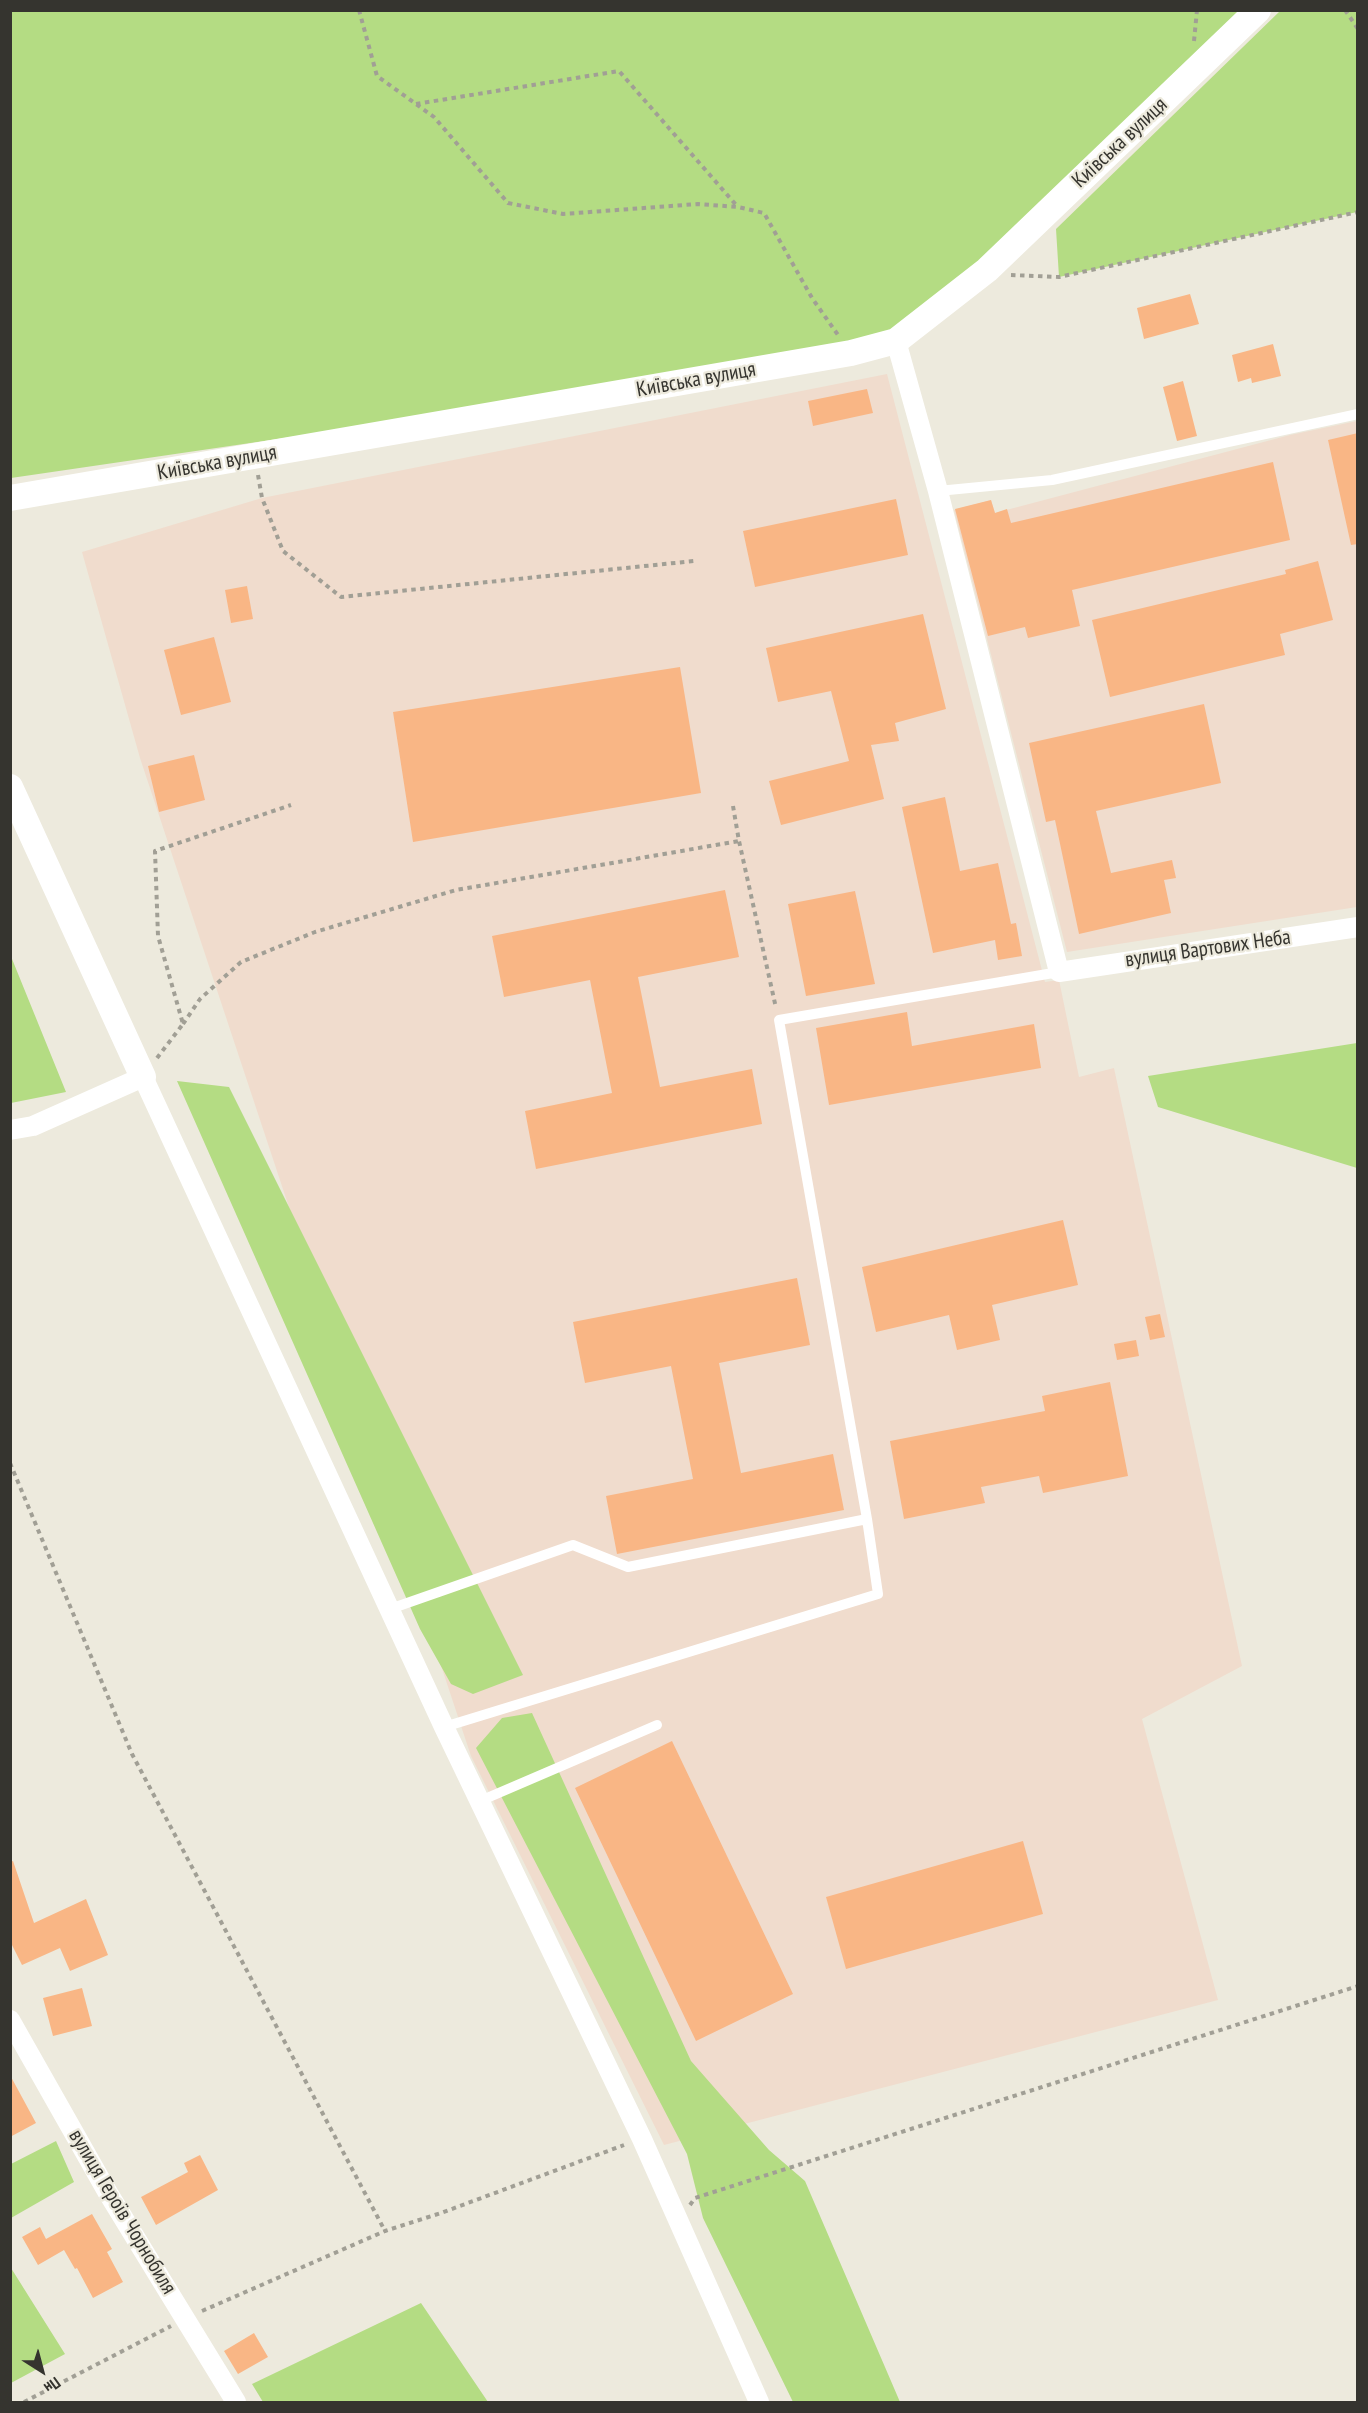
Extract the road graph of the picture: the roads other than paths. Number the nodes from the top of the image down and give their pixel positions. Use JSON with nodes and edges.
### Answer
{"nodes":[{"id":1,"x":1258,"y":10,"type":"edge"},
{"id":2,"x":896,"y":342,"type":"junction"},
{"id":3,"x":1358,"y":414,"type":"edge"},
{"id":4,"x":938,"y":491,"type":"junction"},
{"id":5,"x":10,"y":498,"type":"edge"},
{"id":6,"x":10,"y":787,"type":"edge"},
{"id":7,"x":1358,"y":927,"type":"edge"},
{"id":8,"x":1059,"y":972,"type":"junction"},
{"id":9,"x":142,"y":1077,"type":"junction"},
{"id":10,"x":10,"y":1130,"type":"edge"},
{"id":11,"x":867,"y":1518,"type":"junction"},
{"id":12,"x":390,"y":1609,"type":"junction"},
{"id":13,"x":657,"y":1725,"type":"dead end"},
{"id":14,"x":444,"y":1727,"type":"junction"},
{"id":15,"x":480,"y":1801,"type":"junction"},
{"id":16,"x":10,"y":2020,"type":"edge"},
{"id":17,"x":236,"y":2403,"type":"edge"},
{"id":18,"x":759,"y":2403,"type":"edge"}],
"edges":[{"from":1,"to":2,"type":"street","name":"Київська вулиця"},
{"from":2,"to":4,"type":"street"},
{"from":2,"to":5,"type":"street","name":"Київська вулиця"},
{"from":3,"to":4,"type":"lane"},
{"from":4,"to":8,"type":"street"},
{"from":6,"to":9,"type":"street"},
{"from":7,"to":8,"type":"street","name":"вулиця Вартових Неба"},
{"from":8,"to":11,"type":"lane"},
{"from":9,"to":10,"type":"street"},
{"from":9,"to":12,"type":"street"},
{"from":11,"to":12,"type":"lane"},
{"from":11,"to":14,"type":"lane"},
{"from":12,"to":14,"type":"street"},
{"from":13,"to":15,"type":"lane"},
{"from":14,"to":15,"type":"street"},
{"from":15,"to":18,"type":"street"},
{"from":16,"to":17,"type":"street","name":"вулиця Героїв Чорнобиля"}]}
